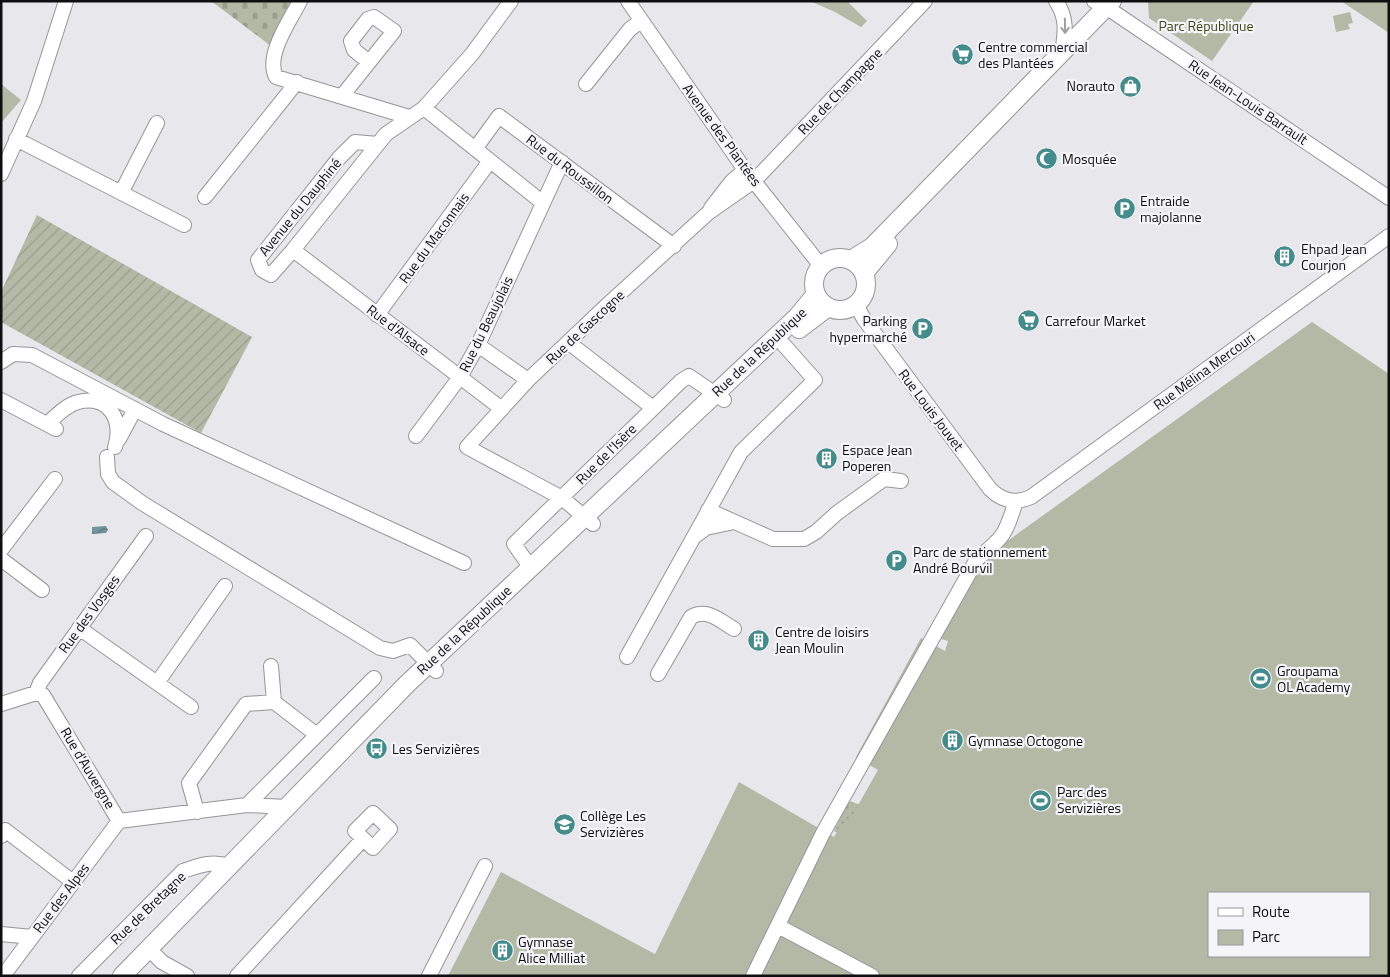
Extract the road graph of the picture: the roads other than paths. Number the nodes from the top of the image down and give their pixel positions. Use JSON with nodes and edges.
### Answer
{"nodes":[{"id":1,"x":66,"y":1,"type":"edge"},
{"id":2,"x":300,"y":1,"type":"edge"},
{"id":3,"x":512,"y":1,"type":"edge"},
{"id":4,"x":628,"y":1,"type":"edge"},
{"id":5,"x":925,"y":1,"type":"edge"},
{"id":6,"x":1056,"y":1,"type":"edge"},
{"id":7,"x":1104,"y":3,"type":"edge"},
{"id":8,"x":641,"y":21,"type":"junction"},
{"id":9,"x":1062,"y":54,"type":"junction"},
{"id":10,"x":369,"y":62,"type":"dead end"},
{"id":11,"x":297,"y":82,"type":"junction"},
{"id":12,"x":586,"y":84,"type":"dead end"},
{"id":13,"x":342,"y":96,"type":"junction"},
{"id":14,"x":424,"y":108,"type":"junction"},
{"id":15,"x":409,"y":117,"type":"junction"},
{"id":16,"x":157,"y":123,"type":"dead end"},
{"id":17,"x":16,"y":139,"type":"junction"},
{"id":18,"x":378,"y":144,"type":"junction"},
{"id":19,"x":475,"y":149,"type":"junction"},
{"id":20,"x":490,"y":161,"type":"junction"},
{"id":21,"x":562,"y":162,"type":"junction"},
{"id":22,"x":745,"y":170,"type":"junction"},
{"id":23,"x":1,"y":174,"type":"edge"},
{"id":24,"x":754,"y":181,"type":"junction"},
{"id":25,"x":121,"y":192,"type":"junction"},
{"id":26,"x":205,"y":197,"type":"dead end"},
{"id":27,"x":1389,"y":198,"type":"edge"},
{"id":28,"x":543,"y":203,"type":"junction"},
{"id":29,"x":708,"y":213,"type":"junction"},
{"id":30,"x":184,"y":225,"type":"dead end"},
{"id":31,"x":1389,"y":236,"type":"edge"},
{"id":32,"x":674,"y":246,"type":"junction"},
{"id":33,"x":294,"y":250,"type":"junction"},
{"id":34,"x":850,"y":260,"type":"junction"},
{"id":35,"x":821,"y":266,"type":"junction"},
{"id":36,"x":864,"y":273,"type":"junction"},
{"id":37,"x":822,"y":301,"type":"junction"},
{"id":38,"x":856,"y":305,"type":"junction"},
{"id":39,"x":377,"y":315,"type":"junction"},
{"id":40,"x":568,"y":342,"type":"junction"},
{"id":41,"x":783,"y":344,"type":"junction"},
{"id":42,"x":478,"y":345,"type":"junction"},
{"id":43,"x":1,"y":362,"type":"edge"},
{"id":44,"x":460,"y":377,"type":"junction"},
{"id":45,"x":528,"y":380,"type":"junction"},
{"id":46,"x":2,"y":397,"type":"edge"},
{"id":47,"x":719,"y":397,"type":"junction"},
{"id":48,"x":108,"y":401,"type":"junction"},
{"id":49,"x":653,"y":408,"type":"junction"},
{"id":50,"x":135,"y":409,"type":"junction"},
{"id":51,"x":502,"y":409,"type":"junction"},
{"id":52,"x":416,"y":436,"type":"dead end"},
{"id":53,"x":110,"y":455,"type":"junction"},
{"id":54,"x":55,"y":479,"type":"dead end"},
{"id":55,"x":901,"y":481,"type":"dead end"},
{"id":56,"x":562,"y":498,"type":"junction"},
{"id":57,"x":1016,"y":501,"type":"junction"},
{"id":58,"x":708,"y":510,"type":"junction"},
{"id":59,"x":589,"y":520,"type":"junction"},
{"id":60,"x":734,"y":522,"type":"junction"},
{"id":61,"x":146,"y":536,"type":"dead end"},
{"id":62,"x":693,"y":537,"type":"junction"},
{"id":63,"x":1,"y":550,"type":"edge"},
{"id":64,"x":1,"y":560,"type":"edge"},
{"id":65,"x":464,"y":563,"type":"dead end"},
{"id":66,"x":531,"y":568,"type":"junction"},
{"id":67,"x":226,"y":586,"type":"dead end"},
{"id":68,"x":42,"y":590,"type":"dead end"},
{"id":69,"x":79,"y":628,"type":"junction"},
{"id":70,"x":734,"y":629,"type":"dead end"},
{"id":71,"x":627,"y":657,"type":"dead end"},
{"id":72,"x":271,"y":666,"type":"dead end"},
{"id":73,"x":433,"y":668,"type":"junction"},
{"id":74,"x":658,"y":674,"type":"dead end"},
{"id":75,"x":374,"y":678,"type":"dead end"},
{"id":76,"x":157,"y":683,"type":"junction"},
{"id":77,"x":36,"y":693,"type":"junction"},
{"id":78,"x":274,"y":702,"type":"junction"},
{"id":79,"x":1,"y":704,"type":"edge"},
{"id":80,"x":395,"y":704,"type":"junction"},
{"id":81,"x":191,"y":707,"type":"dead end"},
{"id":82,"x":317,"y":735,"type":"junction"},
{"id":83,"x":246,"y":805,"type":"junction"},
{"id":84,"x":286,"y":807,"type":"junction"},
{"id":85,"x":197,"y":812,"type":"junction"},
{"id":86,"x":119,"y":821,"type":"junction"},
{"id":87,"x":1,"y":836,"type":"edge"},
{"id":88,"x":363,"y":839,"type":"dead end"},
{"id":89,"x":228,"y":866,"type":"junction"},
{"id":90,"x":485,"y":866,"type":"dead end"},
{"id":91,"x":73,"y":882,"type":"junction"},
{"id":92,"x":778,"y":926,"type":"junction"},
{"id":93,"x":1,"y":934,"type":"edge"},
{"id":94,"x":32,"y":937,"type":"junction"},
{"id":95,"x":151,"y":951,"type":"junction"},
{"id":96,"x":3,"y":976,"type":"edge"},
{"id":97,"x":79,"y":976,"type":"edge"},
{"id":98,"x":122,"y":976,"type":"edge"},
{"id":99,"x":133,"y":976,"type":"edge"},
{"id":100,"x":187,"y":976,"type":"edge"},
{"id":101,"x":237,"y":976,"type":"edge"},
{"id":102,"x":429,"y":976,"type":"edge"},
{"id":103,"x":753,"y":976,"type":"edge"},
{"id":104,"x":872,"y":976,"type":"edge"}],
"edges":[{"from":1,"to":17,"type":"street"},
{"from":2,"to":11,"type":"street"},
{"from":3,"to":14,"type":"street","name":"Avenue du Dauphiné"},
{"from":4,"to":8,"type":"street","name":"Avenue des Plantées"},
{"from":5,"to":24,"type":"street","name":"Rue de Champagne"},
{"from":6,"to":9,"type":"street","one_way":true},
{"from":7,"to":9,"type":"main road"},
{"from":7,"to":27,"type":"street","name":"Rue Jean-Louis Barrault"},
{"from":7,"to":36,"type":"main road"},
{"from":8,"to":12,"type":"street"},
{"from":8,"to":22,"type":"street","name":"Avenue des Plantées"},
{"from":9,"to":34,"type":"main road"},
{"from":10,"to":13,"type":"street"},
{"from":11,"to":13,"type":"street"},
{"from":11,"to":26,"type":"street"},
{"from":13,"to":15,"type":"street"},
{"from":14,"to":15,"type":"street","name":"Avenue du Dauphiné"},
{"from":14,"to":19,"type":"street"},
{"from":15,"to":18,"type":"street","name":"Avenue du Dauphiné"},
{"from":16,"to":25,"type":"street"},
{"from":17,"to":23,"type":"street"},
{"from":17,"to":25,"type":"street"},
{"from":18,"to":33,"type":"street","name":"Avenue du Dauphiné"},
{"from":18,"to":33,"type":"street","name":"Avenue du Dauphiné"},
{"from":19,"to":20,"type":"street"},
{"from":19,"to":21,"type":"street","name":"Rue du Roussillon"},
{"from":20,"to":28,"type":"street"},
{"from":20,"to":39,"type":"street","name":"Rue du Maconnais"},
{"from":21,"to":28,"type":"street","name":"Rue du Beaujolais"},
{"from":21,"to":32,"type":"street","name":"Rue du Roussillon"},
{"from":22,"to":24,"type":"street","name":"Avenue des Plantées"},
{"from":22,"to":29,"type":"street","name":"Rue de Gascogne"},
{"from":24,"to":29,"type":"street","name":"Rue de Gascogne"},
{"from":24,"to":35,"type":"street","name":"Avenue des Plantées"},
{"from":25,"to":30,"type":"street"},
{"from":28,"to":42,"type":"street","name":"Rue du Beaujolais"},
{"from":29,"to":32,"type":"street","name":"Rue de Gascogne"},
{"from":31,"to":57,"type":"street","name":"Rue Mélina Mercouri"},
{"from":32,"to":40,"type":"street","name":"Rue de Gascogne"},
{"from":33,"to":39,"type":"street","name":"Rue d'Alsace"},
{"from":34,"to":35,"type":"main road"},
{"from":34,"to":36,"type":"main road"},
{"from":35,"to":37,"type":"main road"},
{"from":36,"to":38,"type":"main road"},
{"from":37,"to":38,"type":"main road"},
{"from":37,"to":41,"type":"main road","name":"Rue de la République"},
{"from":37,"to":47,"type":"main road","name":"Rue de la République"},
{"from":38,"to":57,"type":"street","name":"Rue Louis Jouvet"},
{"from":39,"to":44,"type":"street","name":"Rue d'Alsace"},
{"from":40,"to":45,"type":"street","name":"Rue de Gascogne"},
{"from":40,"to":49,"type":"street"},
{"from":41,"to":47,"type":"main road","name":"Rue de la République"},
{"from":41,"to":58,"type":"street"},
{"from":42,"to":44,"type":"street","name":"Rue du Beaujolais"},
{"from":42,"to":45,"type":"street"},
{"from":43,"to":48,"type":"street"},
{"from":44,"to":51,"type":"street","name":"Rue d'Alsace"},
{"from":44,"to":52,"type":"street","name":"Rue du Beaujolais"},
{"from":45,"to":51,"type":"street","name":"Rue de Gascogne"},
{"from":46,"to":48,"type":"street"},
{"from":47,"to":49,"type":"street","name":"Rue de l'Isère"},
{"from":47,"to":59,"type":"main road","name":"Rue de la République"},
{"from":48,"to":50,"type":"street"},
{"from":48,"to":53,"type":"street"},
{"from":49,"to":56,"type":"street","name":"Rue de l'Isère"},
{"from":50,"to":53,"type":"street"},
{"from":50,"to":65,"type":"street"},
{"from":51,"to":56,"type":"street","name":"Rue de Gascogne"},
{"from":53,"to":73,"type":"street"},
{"from":54,"to":63,"type":"street"},
{"from":55,"to":60,"type":"street"},
{"from":56,"to":59,"type":"street"},
{"from":56,"to":66,"type":"street","name":"Rue de l'Isère"},
{"from":57,"to":92,"type":"street"},
{"from":58,"to":60,"type":"street"},
{"from":58,"to":62,"type":"street"},
{"from":59,"to":66,"type":"main road","name":"Rue de la République"},
{"from":59,"to":73,"type":"main road","name":"Rue de la République"},
{"from":60,"to":62,"type":"street"},
{"from":61,"to":69,"type":"street","name":"Rue des Vosges"},
{"from":62,"to":71,"type":"street"},
{"from":64,"to":68,"type":"street"},
{"from":66,"to":73,"type":"main road","name":"Rue de la République"},
{"from":67,"to":76,"type":"street"},
{"from":69,"to":76,"type":"street"},
{"from":69,"to":77,"type":"street","name":"Rue des Vosges"},
{"from":70,"to":74,"type":"street"},
{"from":72,"to":78,"type":"street"},
{"from":73,"to":80,"type":"main road","name":"Rue de la République"},
{"from":75,"to":82,"type":"street"},
{"from":76,"to":81,"type":"street"},
{"from":77,"to":79,"type":"street"},
{"from":77,"to":86,"type":"street","name":"Rue d'Auvergne"},
{"from":78,"to":82,"type":"street"},
{"from":78,"to":85,"type":"street"},
{"from":80,"to":84,"type":"main road","name":"Rue de la République"},
{"from":80,"to":95,"type":"main road","name":"Rue de la République"},
{"from":82,"to":83,"type":"street"},
{"from":83,"to":84,"type":"street","name":"Rue d'Auvergne"},
{"from":83,"to":85,"type":"street","name":"Rue d'Auvergne"},
{"from":84,"to":89,"type":"main road","name":"Rue de la République"},
{"from":85,"to":86,"type":"street","name":"Rue d'Auvergne"},
{"from":86,"to":91,"type":"street","name":"Rue des Alpes"},
{"from":87,"to":91,"type":"street"},
{"from":88,"to":101,"type":"street"},
{"from":89,"to":95,"type":"main road","name":"Rue de la République"},
{"from":89,"to":97,"type":"street","name":"Rue de Bretagne"},
{"from":90,"to":102,"type":"street"},
{"from":91,"to":94,"type":"street","name":"Rue des Alpes"},
{"from":92,"to":103,"type":"street"},
{"from":92,"to":104,"type":"street"},
{"from":93,"to":94,"type":"street"},
{"from":94,"to":96,"type":"street","name":"Rue des Alpes"},
{"from":95,"to":98,"type":"main road","name":"Rue de la République"},
{"from":95,"to":99,"type":"main road","name":"Rue de la République"},
{"from":95,"to":100,"type":"street"}]}
